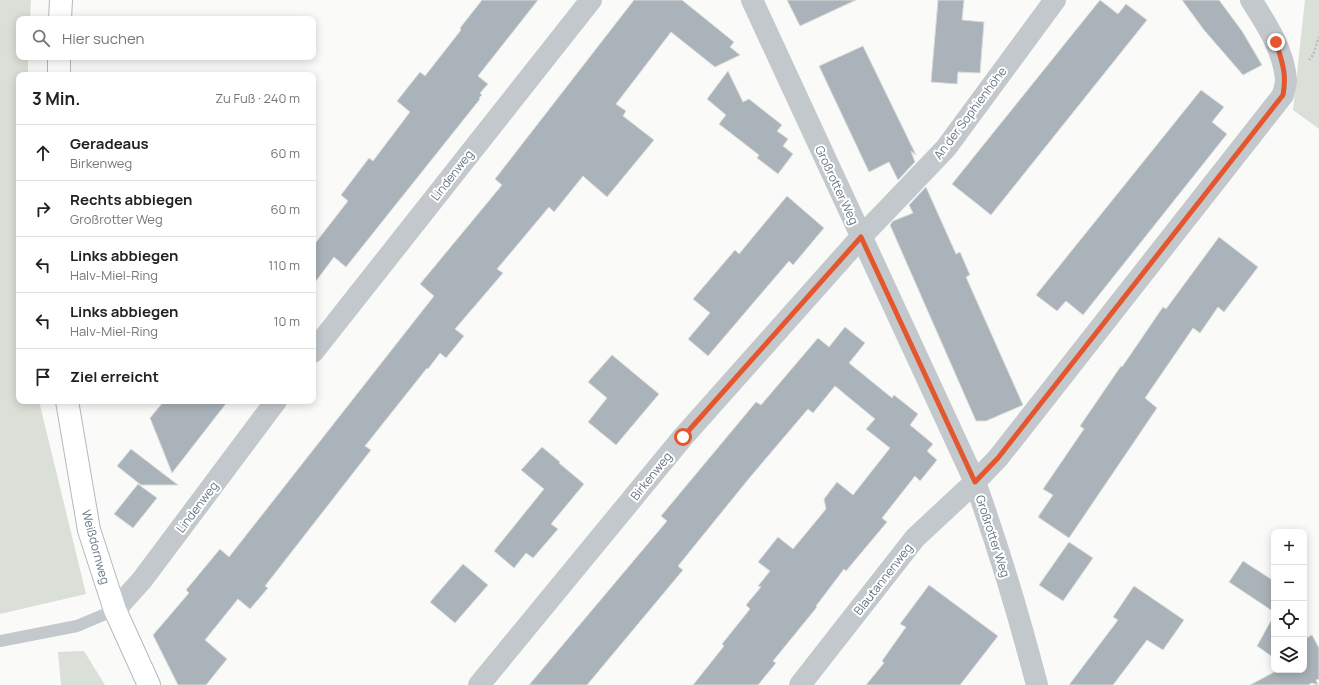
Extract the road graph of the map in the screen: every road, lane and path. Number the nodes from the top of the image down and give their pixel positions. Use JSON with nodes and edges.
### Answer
{"nodes":[{"id":1,"x":61,"y":0,"type":"edge"},
{"id":2,"x":591,"y":0,"type":"edge"},
{"id":3,"x":752,"y":0,"type":"edge"},
{"id":4,"x":1055,"y":0,"type":"edge"},
{"id":5,"x":1251,"y":0,"type":"edge"},
{"id":6,"x":60,"y":16,"type":"edge"},
{"id":7,"x":59,"y":60,"type":"edge"},
{"id":8,"x":59,"y":72,"type":"edge"},
{"id":9,"x":861,"y":237,"type":"junction"},
{"id":10,"x":316,"y":348,"type":"edge"},
{"id":11,"x":68,"y":404,"type":"edge"},
{"id":12,"x":274,"y":404,"type":"edge"},
{"id":13,"x":975,"y":482,"type":"junction"},
{"id":14,"x":115,"y":610,"type":"junction"},
{"id":15,"x":0,"y":641,"type":"edge"},
{"id":16,"x":149,"y":685,"type":"edge"},
{"id":17,"x":480,"y":685,"type":"edge"},
{"id":18,"x":800,"y":685,"type":"edge"},
{"id":19,"x":1037,"y":685,"type":"edge"}],
"edges":[{"from":1,"to":6,"type":"street"},
{"from":2,"to":10,"type":"street","name":"Lindenweg"},
{"from":3,"to":9,"type":"street","name":"Großrotter Weg"},
{"from":4,"to":9,"type":"street","name":"An der Sophienhöhe"},
{"from":5,"to":13,"type":"street","name":"Blautannenweg"},
{"from":7,"to":8,"type":"street"},
{"from":9,"to":13,"type":"street","name":"Großrotter Weg"},
{"from":9,"to":17,"type":"street","name":"Birkenweg"},
{"from":11,"to":14,"type":"street","name":"Weißdornweg"},
{"from":12,"to":14,"type":"street","name":"Lindenweg"},
{"from":13,"to":18,"type":"street","name":"Blautannenweg"},
{"from":13,"to":19,"type":"street","name":"Großrotter Weg"},
{"from":14,"to":15,"type":"lane"},
{"from":14,"to":16,"type":"street","name":"Weißdornweg"}]}
